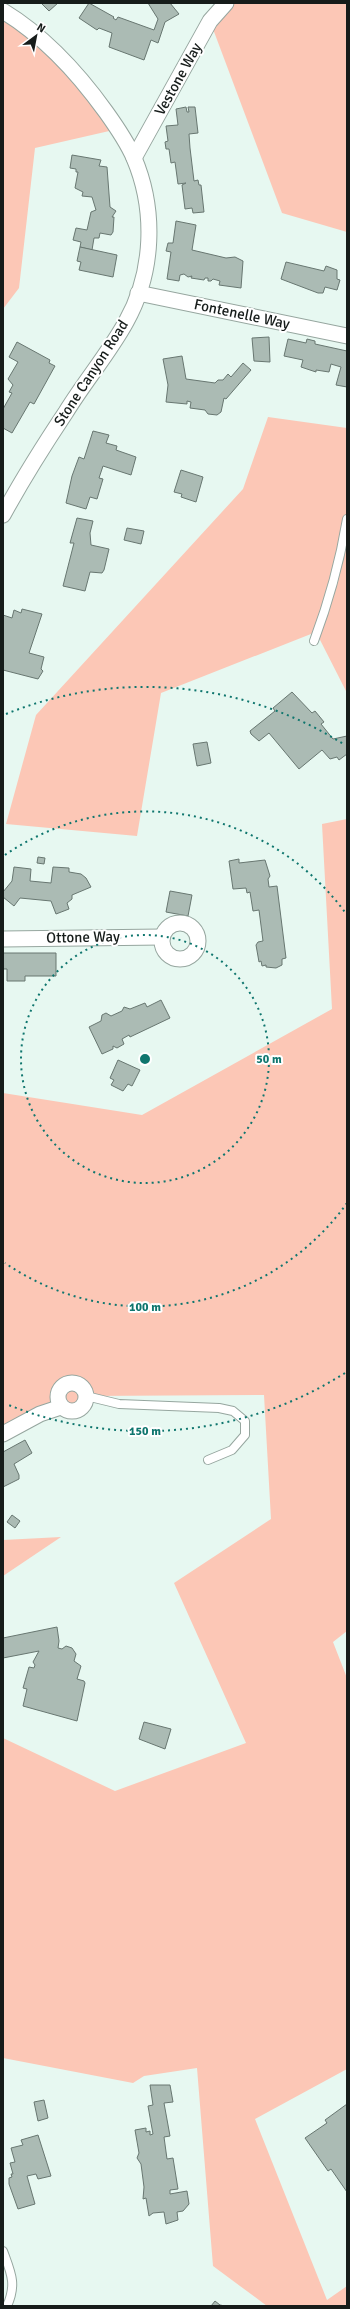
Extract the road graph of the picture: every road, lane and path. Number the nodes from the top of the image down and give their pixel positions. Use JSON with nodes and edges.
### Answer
{"nodes":[{"id":1,"x":226,"y":3,"type":"edge"},
{"id":2,"x":3,"y":11,"type":"edge"},
{"id":3,"x":134,"y":158,"type":"junction"},
{"id":4,"x":138,"y":292,"type":"junction"},
{"id":5,"x":347,"y":336,"type":"edge"},
{"id":6,"x":3,"y":515,"type":"edge"},
{"id":7,"x":347,"y":519,"type":"edge"},
{"id":8,"x":314,"y":641,"type":"dead end"},
{"id":9,"x":162,"y":937,"type":"dead end"},
{"id":10,"x":3,"y":939,"type":"edge"},
{"id":11,"x":86,"y":1396,"type":"junction"},
{"id":12,"x":61,"y":1407,"type":"junction"},
{"id":13,"x":3,"y":1434,"type":"edge"},
{"id":14,"x":208,"y":1460,"type":"dead end"},
{"id":15,"x":3,"y":2251,"type":"edge"},
{"id":16,"x":7,"y":2306,"type":"edge"}],
"edges":[{"from":1,"to":3,"type":"street","name":"Vestone Way"},
{"from":2,"to":3,"type":"street","name":"Stone Canyon Road"},
{"from":3,"to":4,"type":"street","name":"Stone Canyon Road"},
{"from":4,"to":5,"type":"street","name":"Fontenelle Way"},
{"from":4,"to":6,"type":"street","name":"Stone Canyon Road"},
{"from":7,"to":8,"type":"lane"},
{"from":9,"to":10,"type":"street","name":"Ottone Way"},
{"from":11,"to":12,"type":"street"},
{"from":11,"to":12,"type":"street"},
{"from":11,"to":14,"type":"lane"},
{"from":12,"to":13,"type":"street"},
{"from":15,"to":16,"type":"lane"}]}
